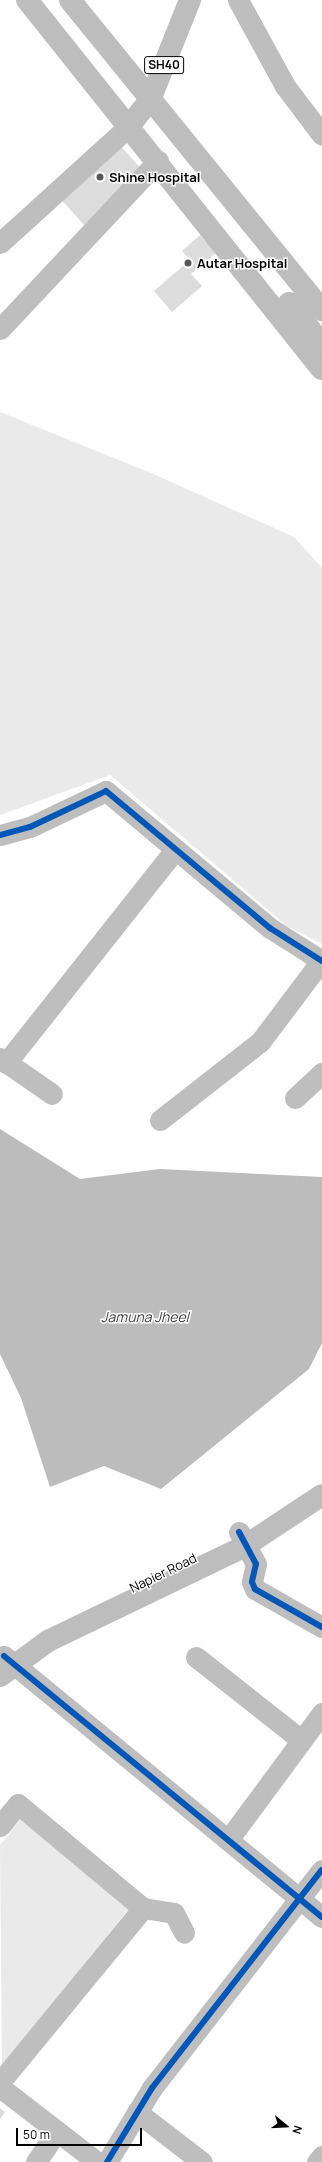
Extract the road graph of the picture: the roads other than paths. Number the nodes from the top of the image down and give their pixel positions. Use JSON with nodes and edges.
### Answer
{"nodes":[{"id":1,"x":27,"y":0,"type":"edge"},
{"id":2,"x":45,"y":0,"type":"edge"},
{"id":3,"x":70,"y":0,"type":"edge"},
{"id":4,"x":190,"y":0,"type":"edge"},
{"id":5,"x":238,"y":0,"type":"edge"},
{"id":6,"x":150,"y":100,"type":"junction"},
{"id":7,"x":129,"y":126,"type":"junction"},
{"id":8,"x":322,"y":135,"type":"edge"},
{"id":9,"x":158,"y":161,"type":"junction"},
{"id":10,"x":0,"y":243,"type":"edge"},
{"id":11,"x":322,"y":310,"type":"edge"},
{"id":12,"x":0,"y":328,"type":"edge"},
{"id":13,"x":322,"y":344,"type":"edge"},
{"id":14,"x":322,"y":369,"type":"edge"},
{"id":15,"x":0,"y":834,"type":"edge"},
{"id":16,"x":176,"y":850,"type":"junction"},
{"id":17,"x":321,"y":961,"type":"edge"},
{"id":18,"x":3,"y":1061,"type":"edge"},
{"id":19,"x":322,"y":1073,"type":"edge"},
{"id":20,"x":52,"y":1094,"type":"dead end"},
{"id":21,"x":295,"y":1098,"type":"dead end"},
{"id":22,"x":160,"y":1120,"type":"dead end"},
{"id":23,"x":322,"y":1481,"type":"edge"},
{"id":24,"x":322,"y":1495,"type":"edge"},
{"id":25,"x":242,"y":1539,"type":"junction"},
{"id":26,"x":322,"y":1627,"type":"edge"},
{"id":27,"x":196,"y":1657,"type":"dead end"},
{"id":28,"x":5,"y":1664,"type":"edge"},
{"id":29,"x":322,"y":1713,"type":"edge"},
{"id":30,"x":301,"y":1740,"type":"junction"},
{"id":31,"x":0,"y":1826,"type":"edge"},
{"id":32,"x":228,"y":1840,"type":"junction"},
{"id":33,"x":322,"y":1870,"type":"edge"},
{"id":34,"x":299,"y":1898,"type":"junction"},
{"id":35,"x":144,"y":1908,"type":"junction"},
{"id":36,"x":322,"y":1917,"type":"edge"},
{"id":37,"x":184,"y":1933,"type":"dead end"},
{"id":38,"x":0,"y":2082,"type":"edge"},
{"id":39,"x":0,"y":2087,"type":"edge"},
{"id":40,"x":137,"y":2112,"type":"junction"},
{"id":41,"x":57,"y":2131,"type":"junction"},
{"id":42,"x":322,"y":2156,"type":"edge"},
{"id":43,"x":36,"y":2162,"type":"edge"},
{"id":44,"x":97,"y":2162,"type":"edge"},
{"id":45,"x":107,"y":2162,"type":"edge"},
{"id":46,"x":202,"y":2162,"type":"edge"},
{"id":47,"x":317,"y":2162,"type":"edge"}],
"edges":[{"from":1,"to":7,"type":"main road"},
{"from":2,"to":13,"type":"main road"},
{"from":3,"to":6,"type":"main road"},
{"from":4,"to":6,"type":"main road","number":"SH40"},
{"from":5,"to":8,"type":"street"},
{"from":6,"to":7,"type":"main road","number":"SH40"},
{"from":6,"to":11,"type":"main road"},
{"from":7,"to":9,"type":"main road"},
{"from":7,"to":10,"type":"street"},
{"from":9,"to":12,"type":"street"},
{"from":9,"to":14,"type":"main road"},
{"from":15,"to":16,"type":"street"},
{"from":16,"to":17,"type":"street"},
{"from":16,"to":18,"type":"street"},
{"from":17,"to":22,"type":"street"},
{"from":18,"to":20,"type":"street"},
{"from":19,"to":21,"type":"street"},
{"from":23,"to":25,"type":"main road","name":"Napier Road"},
{"from":24,"to":25,"type":"main road"},
{"from":25,"to":26,"type":"street"},
{"from":25,"to":28,"type":"main road","name":"Napier Road"},
{"from":27,"to":30,"type":"street"},
{"from":28,"to":32,"type":"street"},
{"from":29,"to":30,"type":"street"},
{"from":30,"to":32,"type":"street"},
{"from":31,"to":35,"type":"street"},
{"from":32,"to":34,"type":"street"},
{"from":33,"to":34,"type":"street"},
{"from":34,"to":36,"type":"street"},
{"from":34,"to":40,"type":"street"},
{"from":35,"to":37,"type":"street"},
{"from":35,"to":38,"type":"street"},
{"from":39,"to":41,"type":"street"},
{"from":40,"to":45,"type":"street"},
{"from":40,"to":46,"type":"street"},
{"from":41,"to":43,"type":"street"},
{"from":41,"to":44,"type":"street"},
{"from":42,"to":47,"type":"street"}]}
